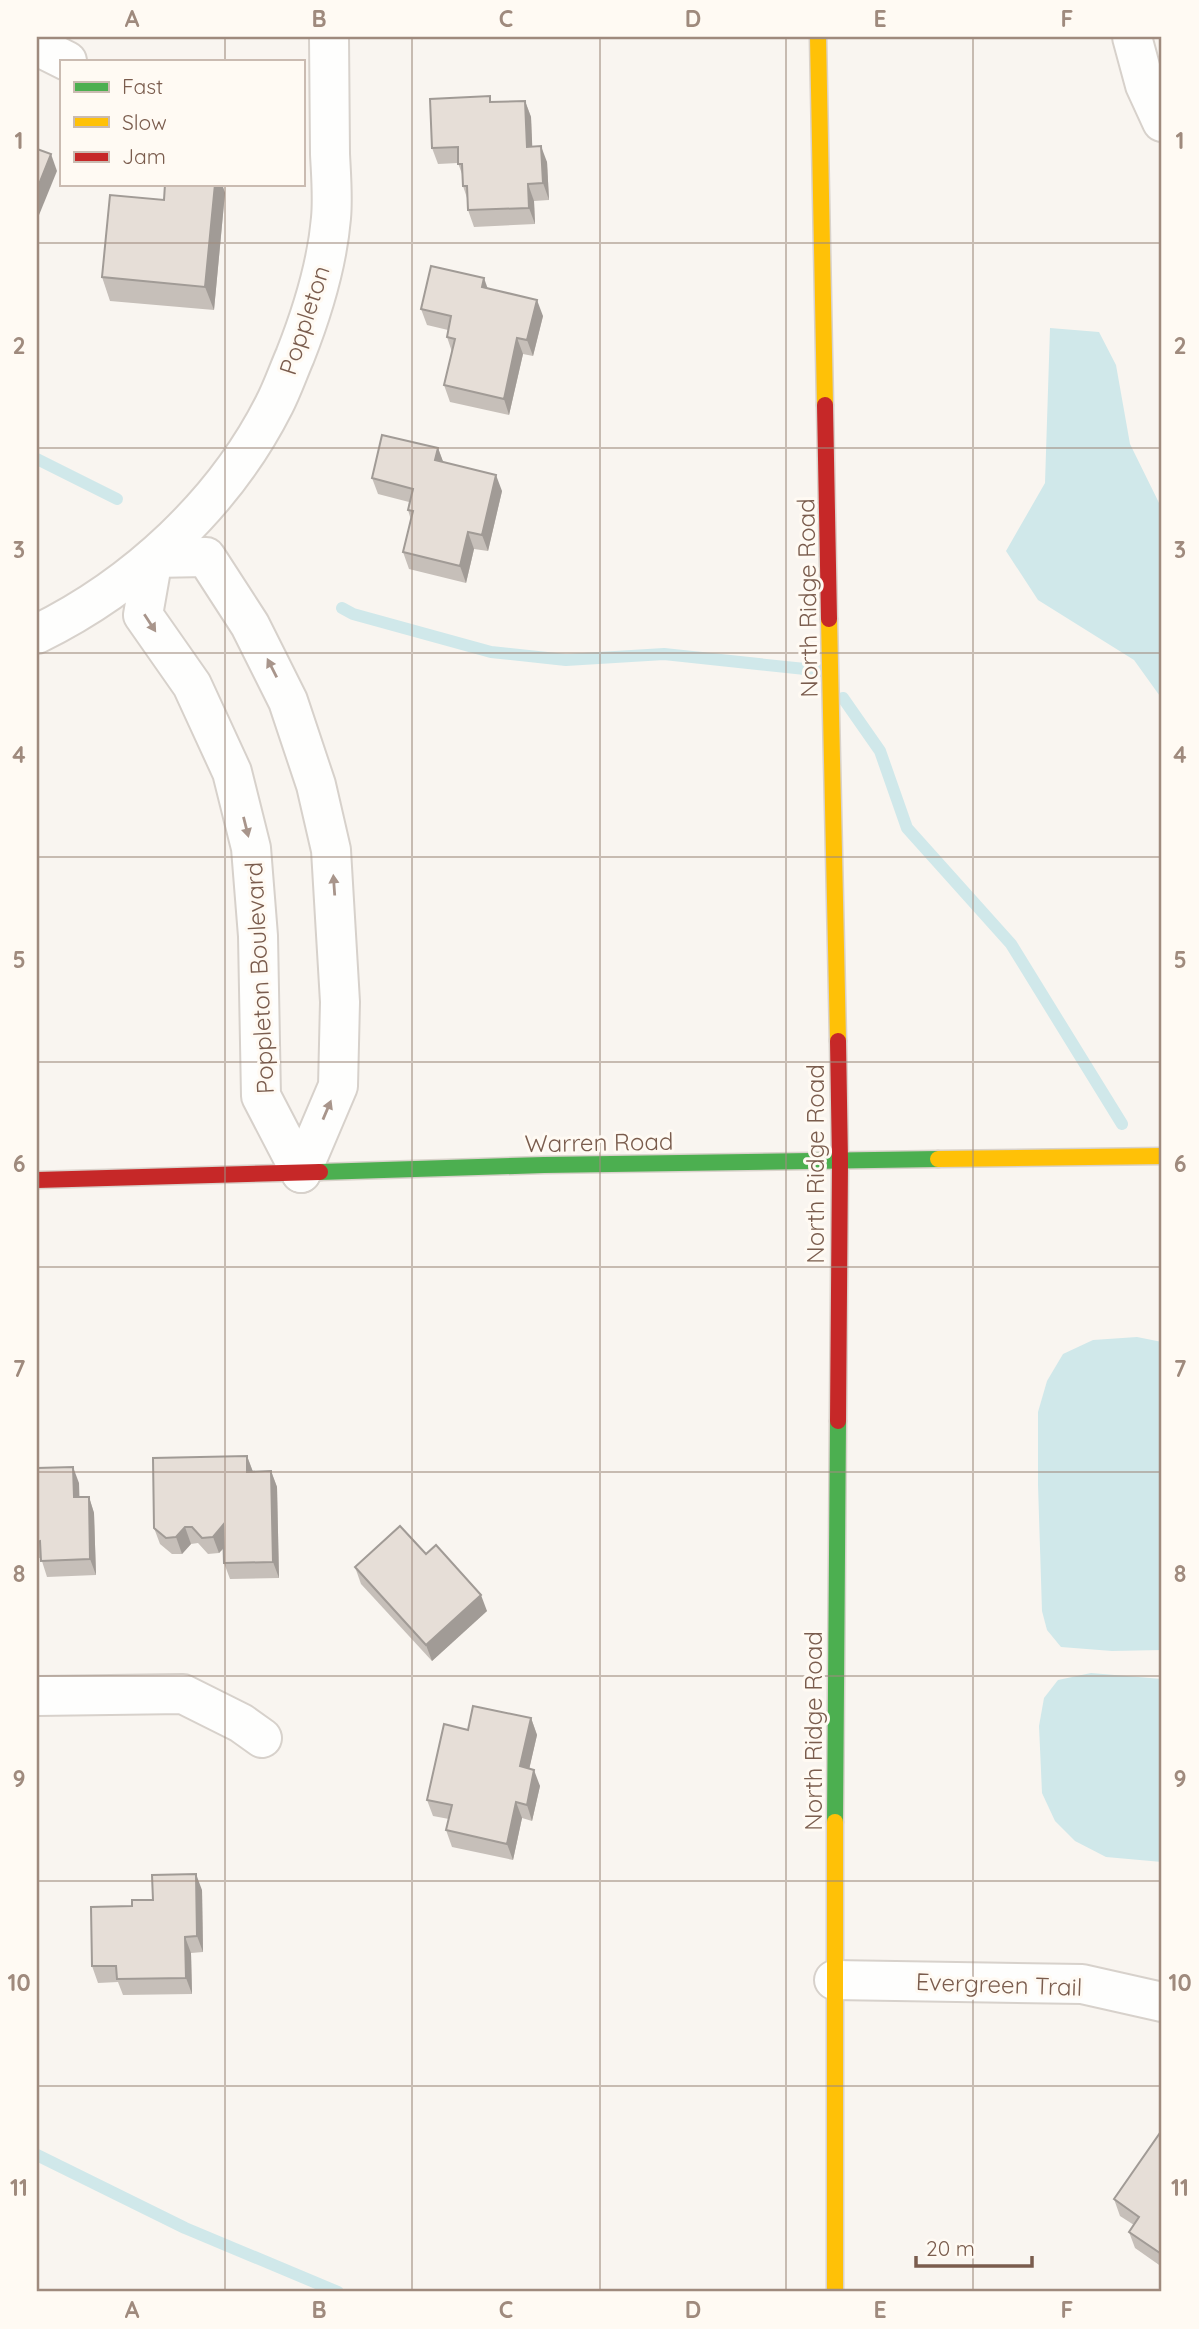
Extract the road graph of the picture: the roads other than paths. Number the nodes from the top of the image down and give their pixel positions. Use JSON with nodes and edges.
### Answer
{"nodes":[{"id":1,"x":329,"y":37,"type":"edge"},
{"id":2,"x":818,"y":37,"type":"edge"},
{"id":3,"x":1132,"y":37,"type":"edge"},
{"id":4,"x":37,"y":46,"type":"edge"},
{"id":5,"x":65,"y":60,"type":"edge"},
{"id":6,"x":316,"y":93,"type":"edge"},
{"id":7,"x":1162,"y":122,"type":"edge"},
{"id":8,"x":153,"y":558,"type":"junction"},
{"id":9,"x":37,"y":634,"type":"edge"},
{"id":10,"x":1162,"y":1156,"type":"edge"},
{"id":11,"x":841,"y":1162,"type":"junction"},
{"id":12,"x":301,"y":1173,"type":"junction"},
{"id":13,"x":37,"y":1180,"type":"edge"},
{"id":14,"x":37,"y":1696,"type":"edge"},
{"id":15,"x":262,"y":1738,"type":"dead end"},
{"id":16,"x":834,"y":1980,"type":"junction"},
{"id":17,"x":1162,"y":2002,"type":"edge"},
{"id":18,"x":835,"y":2292,"type":"edge"}],
"edges":[{"from":1,"to":6,"type":"street","name":"Poppleton"},
{"from":2,"to":11,"type":"street","name":"North Ridge Road"},
{"from":3,"to":7,"type":"street"},
{"from":4,"to":5,"type":"street"},
{"from":6,"to":8,"type":"street","name":"Poppleton"},
{"from":8,"to":9,"type":"street","name":"Poppleton"},
{"from":8,"to":12,"type":"street","name":"Poppleton Boulevard","one_way":true},
{"from":12,"to":8,"type":"street","one_way":true},
{"from":10,"to":11,"type":"street","name":"Warren Road"},
{"from":11,"to":12,"type":"street","name":"Warren Road"},
{"from":11,"to":16,"type":"street","name":"North Ridge Road"},
{"from":12,"to":13,"type":"street","name":"Warren Road"},
{"from":14,"to":15,"type":"street"},
{"from":16,"to":17,"type":"street","name":"Evergreen Trail"},
{"from":16,"to":18,"type":"street","name":"North Ridge Road"}]}
